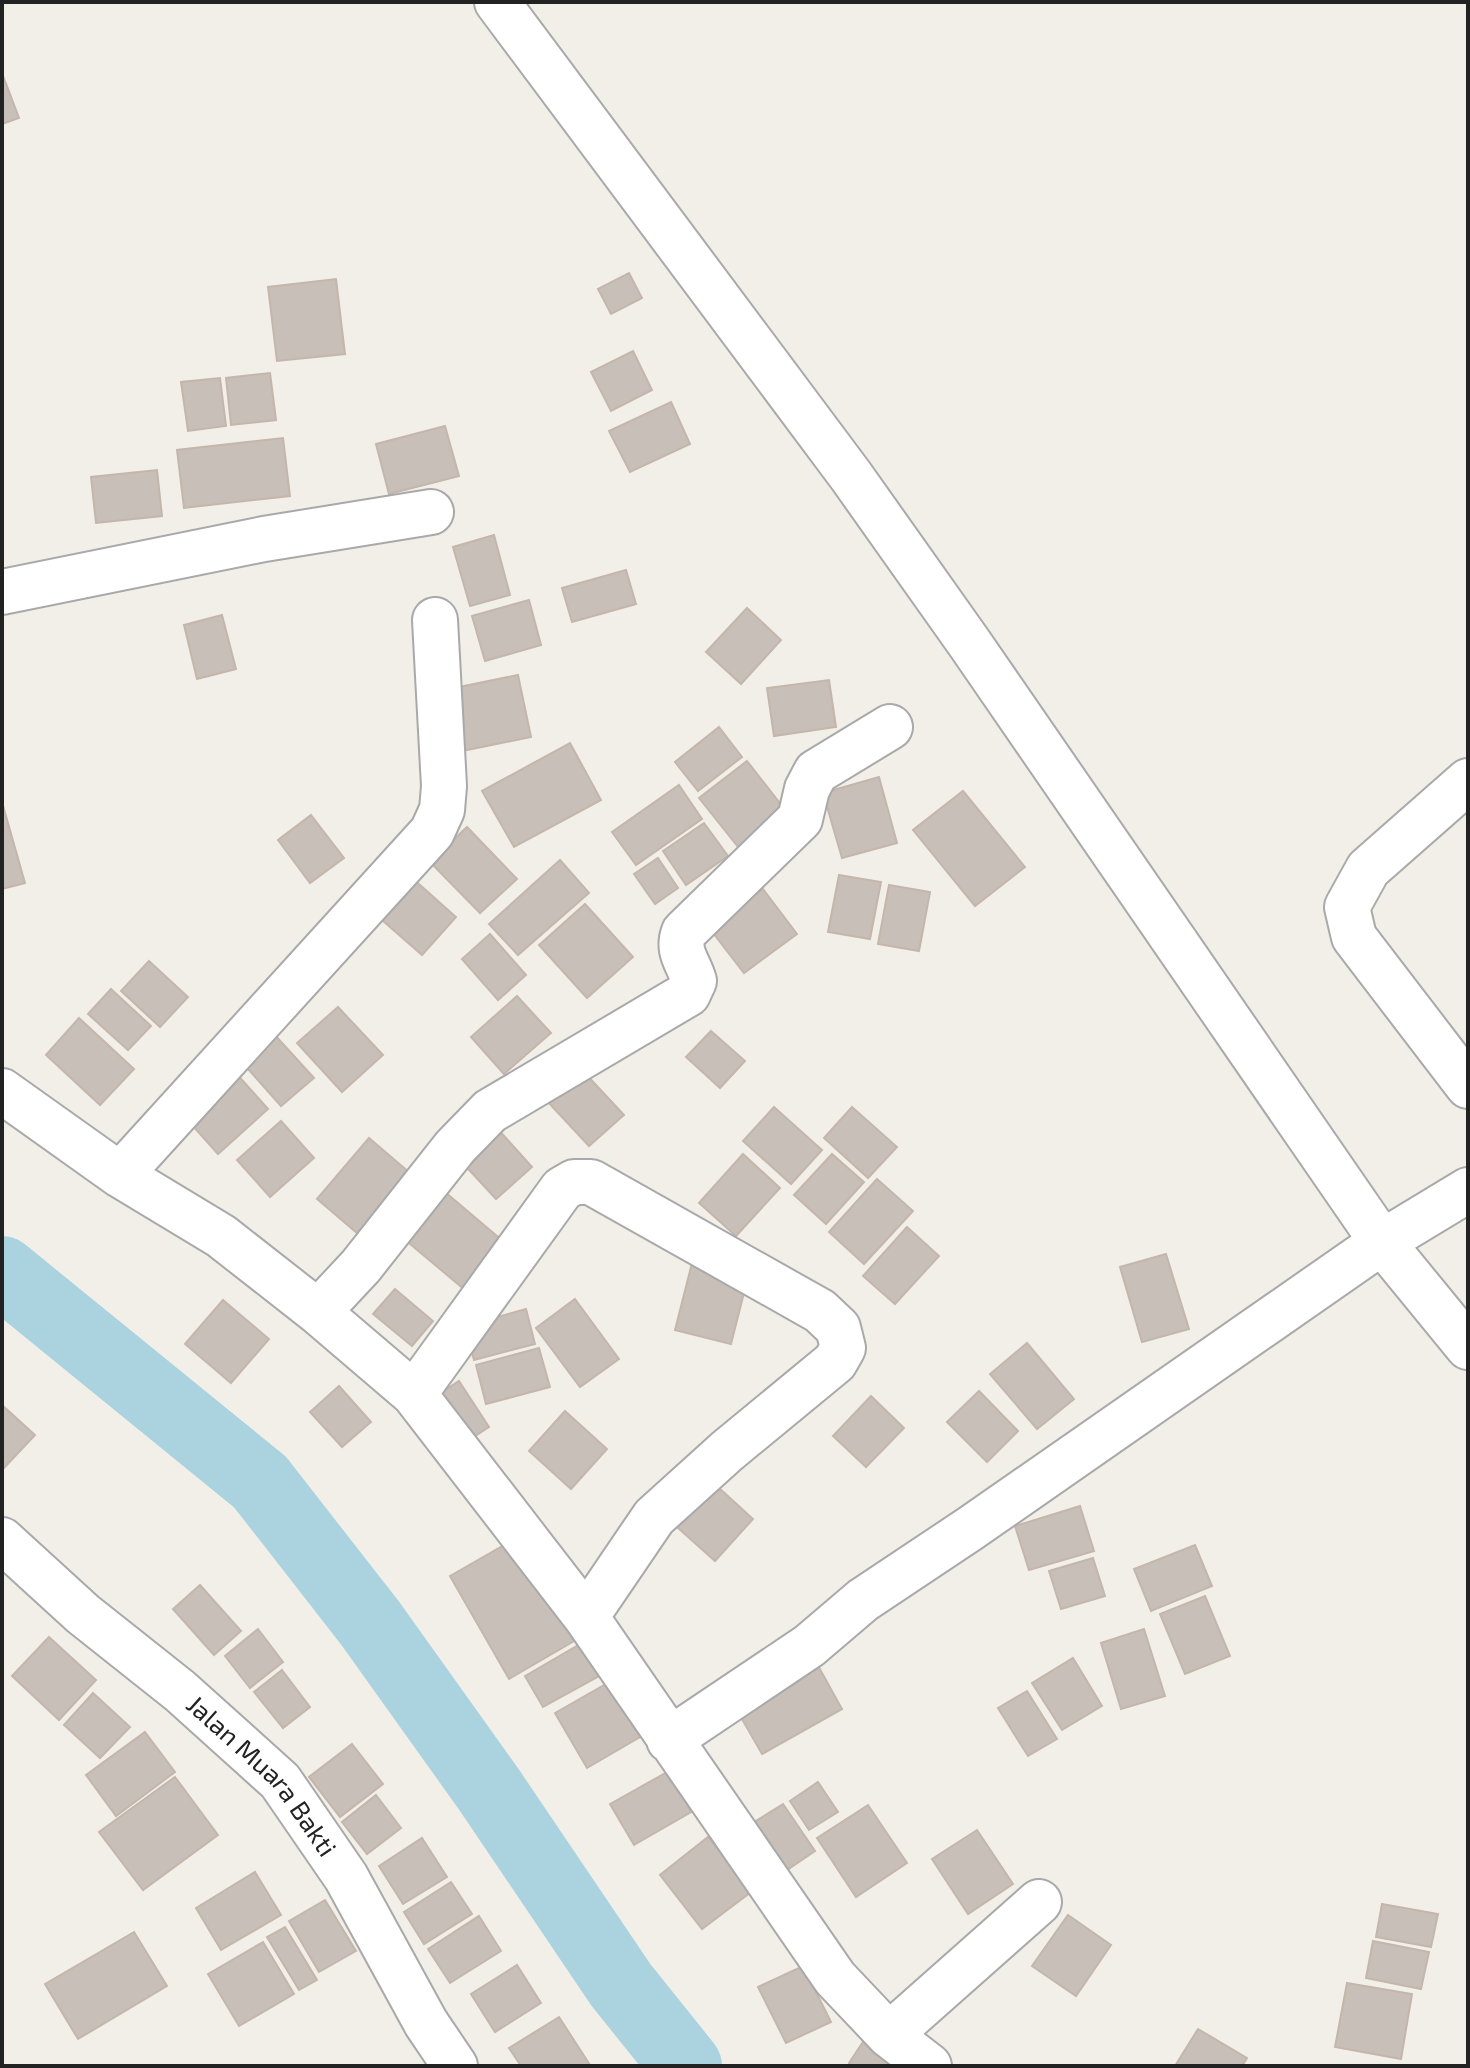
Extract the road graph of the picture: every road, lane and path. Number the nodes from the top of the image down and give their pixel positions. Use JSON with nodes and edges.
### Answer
{"nodes":[{"id":1,"x":497,"y":2,"type":"edge"},
{"id":2,"x":431,"y":512,"type":"dead end"},
{"id":3,"x":2,"y":592,"type":"edge"},
{"id":4,"x":435,"y":620,"type":"dead end"},
{"id":5,"x":890,"y":727,"type":"dead end"},
{"id":6,"x":1468,"y":781,"type":"edge"},
{"id":7,"x":1468,"y":1086,"type":"edge"},
{"id":8,"x":2,"y":1091,"type":"edge"},
{"id":9,"x":120,"y":1175,"type":"junction"},
{"id":10,"x":1468,"y":1190,"type":"edge"},
{"id":11,"x":1382,"y":1242,"type":"junction"},
{"id":12,"x":318,"y":1312,"type":"junction"},
{"id":13,"x":1468,"y":1347,"type":"edge"},
{"id":14,"x":414,"y":1394,"type":"junction"},
{"id":15,"x":2,"y":1540,"type":"edge"},
{"id":16,"x":586,"y":1617,"type":"junction"},
{"id":17,"x":669,"y":1740,"type":"junction"},
{"id":18,"x":1039,"y":1902,"type":"dead end"},
{"id":19,"x":889,"y":2035,"type":"junction"},
{"id":20,"x":455,"y":2066,"type":"edge"},
{"id":21,"x":929,"y":2066,"type":"edge"}],
"edges":[{"from":1,"to":11,"type":"street"},
{"from":2,"to":3,"type":"street"},
{"from":4,"to":9,"type":"street"},
{"from":5,"to":12,"type":"street"},
{"from":6,"to":7,"type":"street"},
{"from":8,"to":9,"type":"street"},
{"from":9,"to":12,"type":"street"},
{"from":10,"to":11,"type":"street"},
{"from":11,"to":13,"type":"street"},
{"from":11,"to":17,"type":"street"},
{"from":12,"to":14,"type":"street"},
{"from":14,"to":16,"type":"street"},
{"from":14,"to":16,"type":"street"},
{"from":15,"to":20,"type":"street","name":"Jalan Muara Bakti"},
{"from":16,"to":17,"type":"street"},
{"from":17,"to":19,"type":"street"},
{"from":18,"to":19,"type":"street"},
{"from":19,"to":21,"type":"street"}]}
